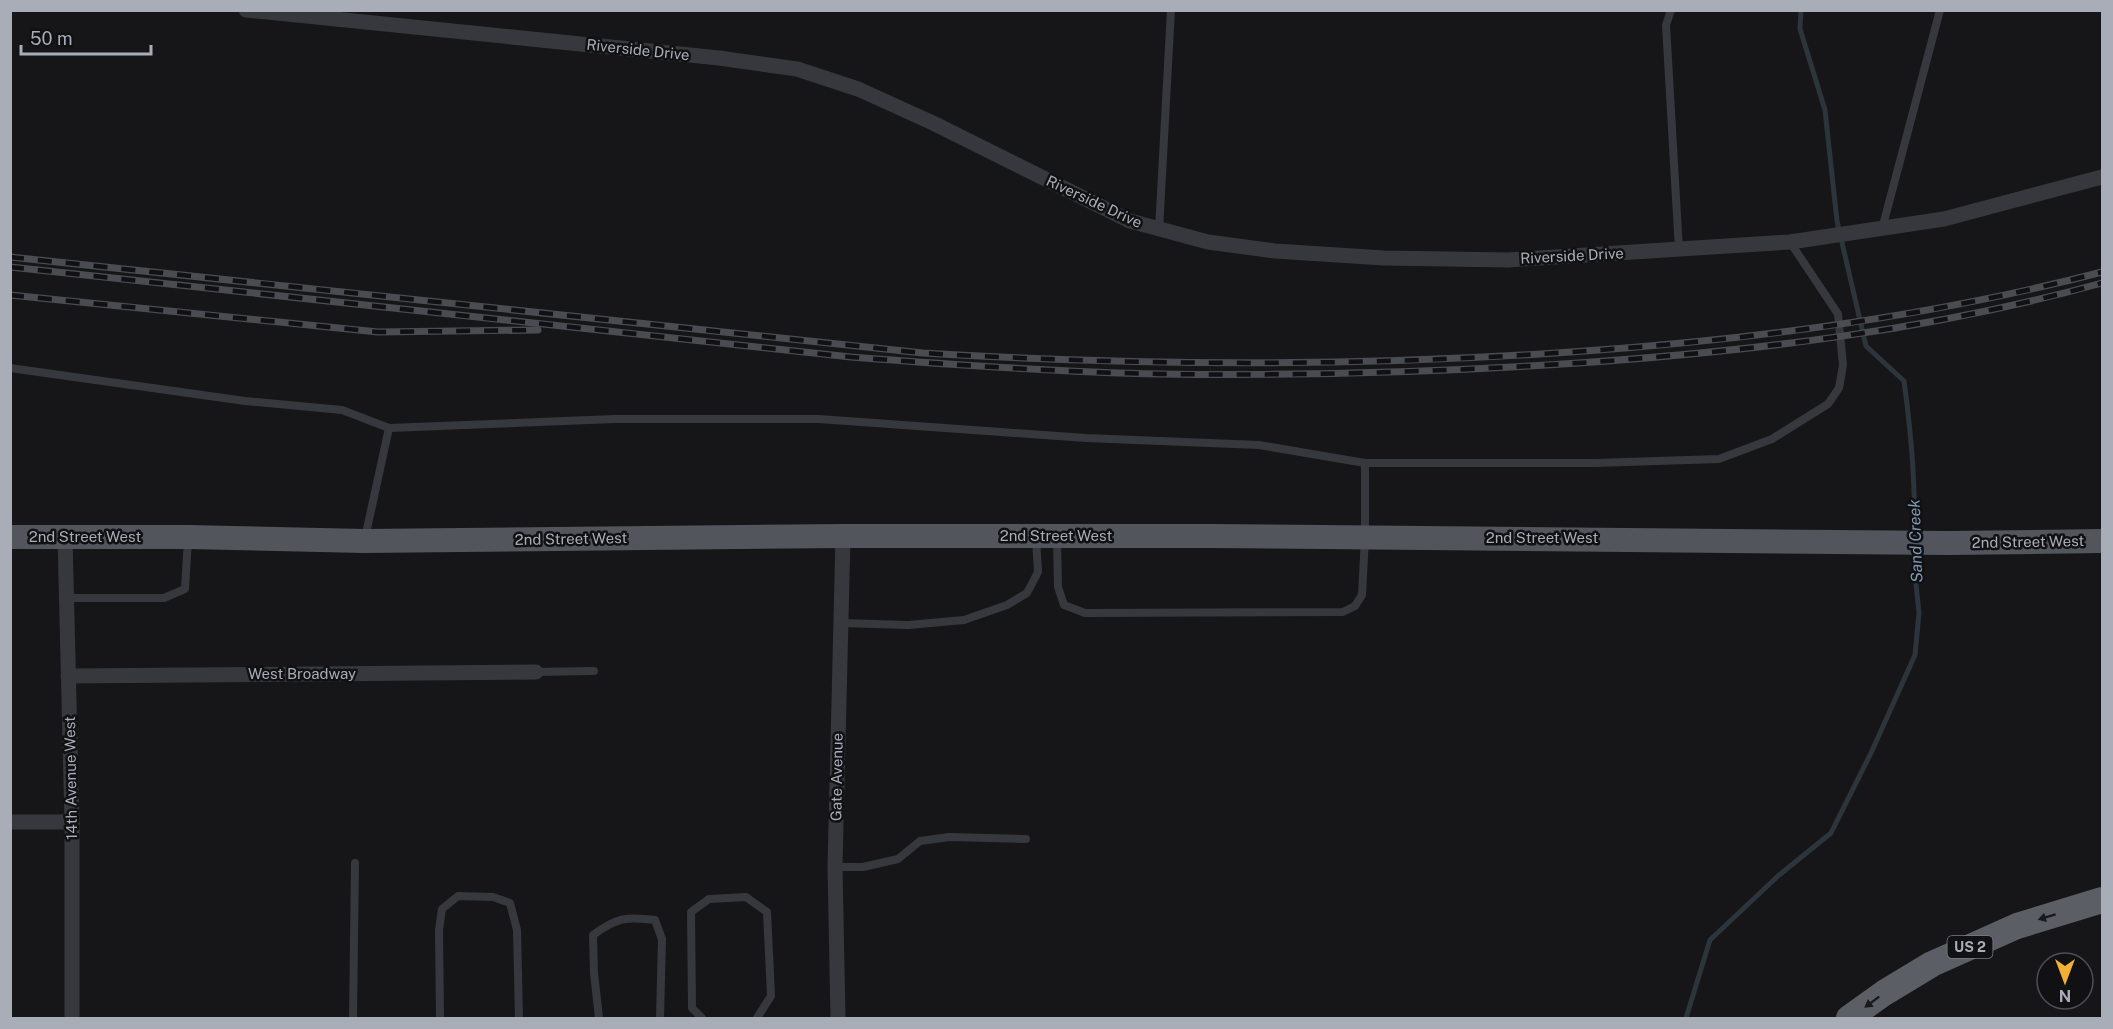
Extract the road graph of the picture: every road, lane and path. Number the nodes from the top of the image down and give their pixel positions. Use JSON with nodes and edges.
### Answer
{"nodes":[{"id":1,"x":246,"y":10,"type":"edge"},
{"id":2,"x":1171,"y":10,"type":"edge"},
{"id":3,"x":1671,"y":10,"type":"edge"},
{"id":4,"x":1940,"y":10,"type":"edge"},
{"id":5,"x":2103,"y":177,"type":"edge"},
{"id":6,"x":1882,"y":229,"type":"junction"},
{"id":7,"x":1159,"y":230,"type":"junction"},
{"id":8,"x":1790,"y":242,"type":"junction"},
{"id":9,"x":1679,"y":250,"type":"junction"},
{"id":10,"x":10,"y":368,"type":"edge"},
{"id":11,"x":389,"y":428,"type":"junction"},
{"id":12,"x":1365,"y":463,"type":"junction"},
{"id":13,"x":843,"y":536,"type":"junction"},
{"id":14,"x":1046,"y":536,"type":"junction"},
{"id":15,"x":10,"y":537,"type":"edge"},
{"id":16,"x":65,"y":537,"type":"junction"},
{"id":17,"x":189,"y":537,"type":"junction"},
{"id":18,"x":1365,"y":537,"type":"junction"},
{"id":19,"x":364,"y":540,"type":"junction"},
{"id":20,"x":2103,"y":541,"type":"edge"},
{"id":21,"x":66,"y":598,"type":"junction"},
{"id":22,"x":841,"y":622,"type":"junction"},
{"id":23,"x":594,"y":671,"type":"dead end"},
{"id":24,"x":536,"y":672,"type":"joint"},
{"id":25,"x":68,"y":676,"type":"junction"},
{"id":26,"x":10,"y":822,"type":"edge"},
{"id":27,"x":72,"y":822,"type":"junction"},
{"id":28,"x":1026,"y":839,"type":"dead end"},
{"id":29,"x":355,"y":863,"type":"dead end"},
{"id":30,"x":835,"y":867,"type":"junction"},
{"id":31,"x":2103,"y":900,"type":"edge"},
{"id":32,"x":72,"y":1018,"type":"edge"},
{"id":33,"x":354,"y":1018,"type":"edge"},
{"id":34,"x":440,"y":1018,"type":"edge"},
{"id":35,"x":519,"y":1018,"type":"edge"},
{"id":36,"x":599,"y":1018,"type":"edge"},
{"id":37,"x":660,"y":1018,"type":"edge"},
{"id":38,"x":702,"y":1018,"type":"edge"},
{"id":39,"x":757,"y":1018,"type":"edge"},
{"id":40,"x":838,"y":1018,"type":"edge"},
{"id":41,"x":1849,"y":1018,"type":"edge"}],
"edges":[{"from":1,"to":7,"type":"street","name":"Riverside Drive"},
{"from":2,"to":7,"type":"lane"},
{"from":3,"to":9,"type":"lane"},
{"from":4,"to":6,"type":"lane"},
{"from":5,"to":6,"type":"street","name":"Riverside Drive"},
{"from":6,"to":8,"type":"street","name":"Riverside Drive"},
{"from":7,"to":9,"type":"street","name":"Riverside Drive"},
{"from":8,"to":9,"type":"street","name":"Riverside Drive"},
{"from":8,"to":12,"type":"lane"},
{"from":10,"to":11,"type":"lane"},
{"from":11,"to":12,"type":"lane"},
{"from":11,"to":19,"type":"lane"},
{"from":12,"to":18,"type":"lane"},
{"from":13,"to":14,"type":"main road","name":"2nd Street West"},
{"from":13,"to":19,"type":"main road","name":"2nd Street West"},
{"from":13,"to":22,"type":"street","name":"Gate Avenue"},
{"from":14,"to":18,"type":"main road","name":"2nd Street West"},
{"from":14,"to":18,"type":"lane"},
{"from":14,"to":22,"type":"lane"},
{"from":15,"to":16,"type":"main road","name":"2nd Street West"},
{"from":16,"to":17,"type":"main road","name":"2nd Street West"},
{"from":16,"to":21,"type":"street","name":"14th Avenue West"},
{"from":17,"to":19,"type":"main road","name":"2nd Street West"},
{"from":17,"to":21,"type":"lane"},
{"from":18,"to":20,"type":"main road","name":"2nd Street West"},
{"from":21,"to":25,"type":"street","name":"14th Avenue West"},
{"from":22,"to":30,"type":"street","name":"Gate Avenue"},
{"from":23,"to":24,"type":"lane"},
{"from":24,"to":25,"type":"street","name":"West Broadway"},
{"from":25,"to":27,"type":"street","name":"14th Avenue West"},
{"from":26,"to":27,"type":"street"},
{"from":27,"to":32,"type":"street","name":"14th Avenue West"},
{"from":28,"to":30,"type":"lane"},
{"from":29,"to":33,"type":"lane"},
{"from":30,"to":40,"type":"street","name":"Gate Avenue"},
{"from":31,"to":41,"type":"highway","number":"US 2","one_way":true},
{"from":34,"to":35,"type":"lane"},
{"from":36,"to":37,"type":"lane"},
{"from":38,"to":39,"type":"lane"}]}
